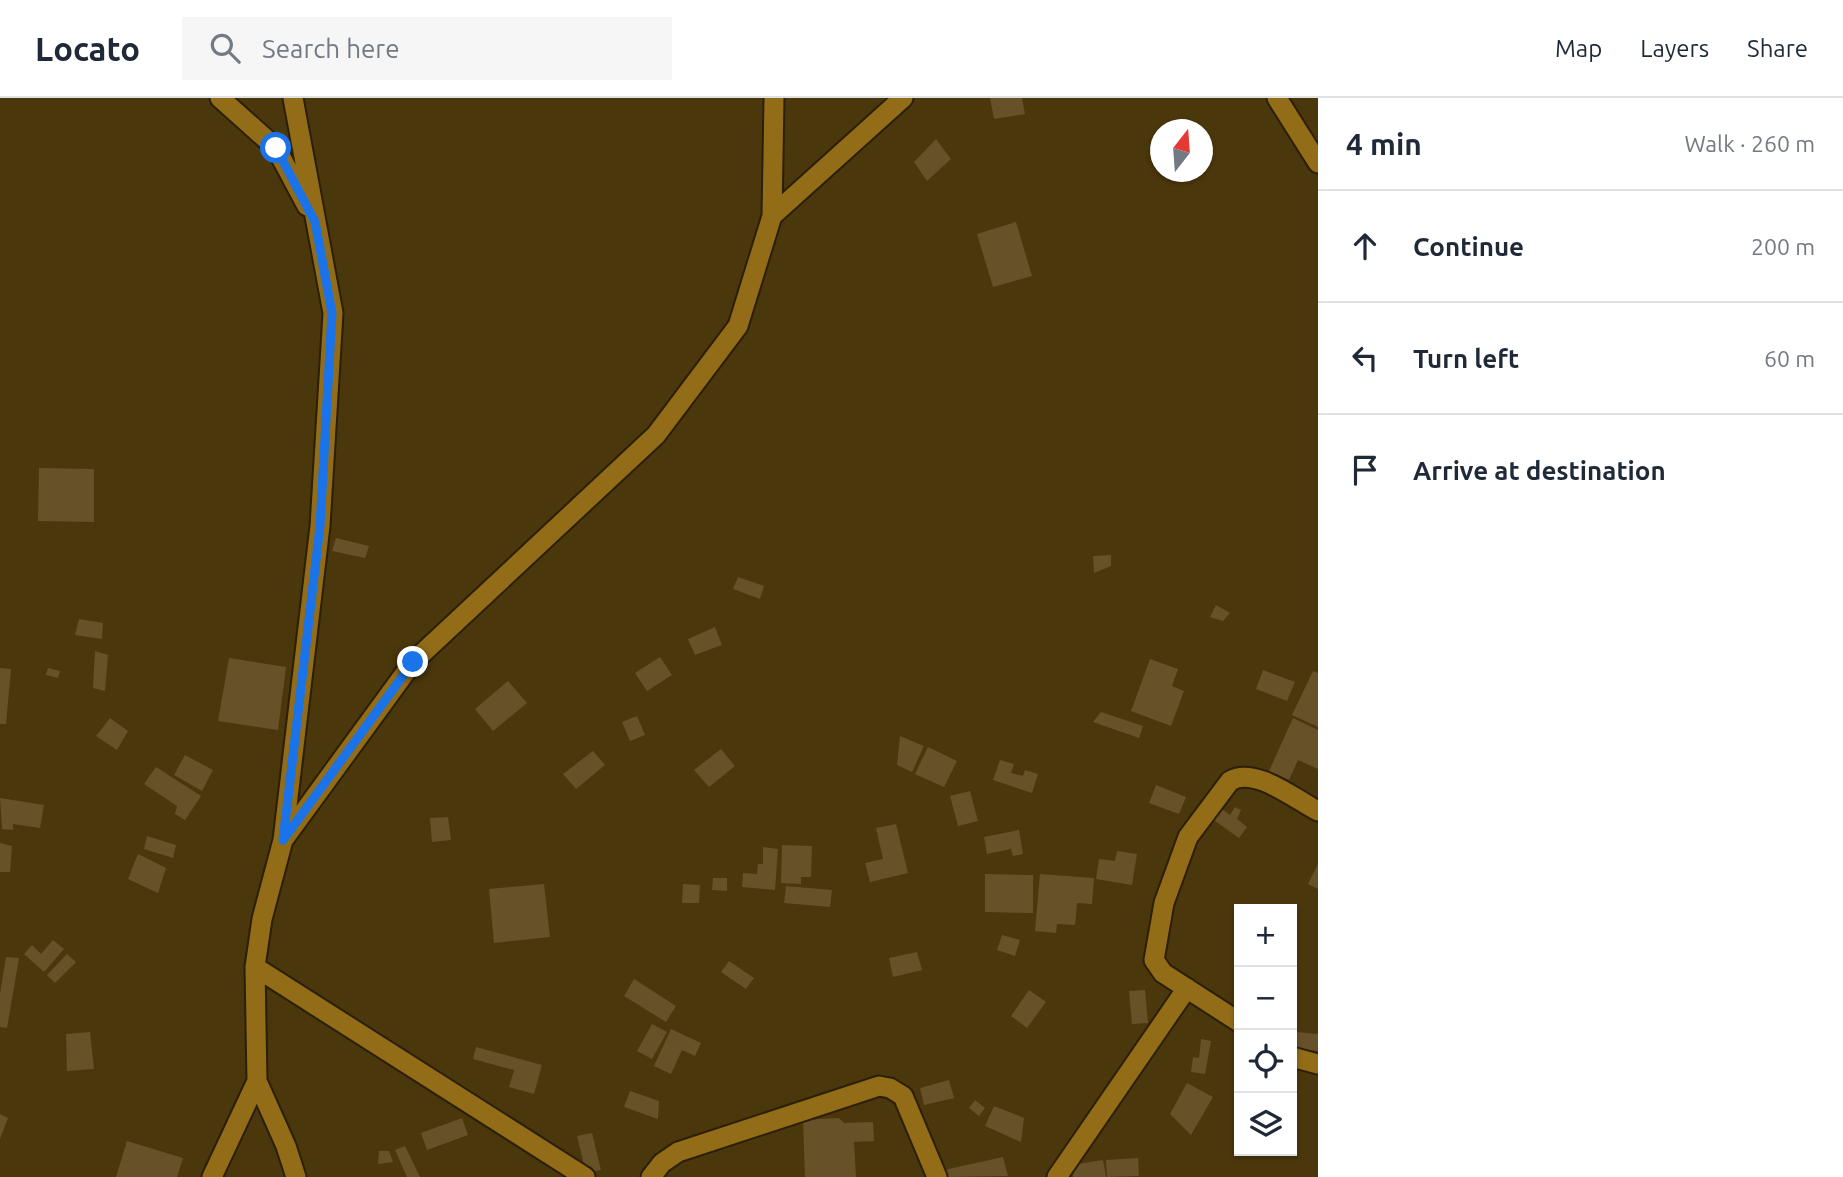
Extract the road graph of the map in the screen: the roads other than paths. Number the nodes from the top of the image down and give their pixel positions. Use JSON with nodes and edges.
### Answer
{"nodes":[{"id":1,"x":220,"y":98,"type":"edge"},
{"id":2,"x":293,"y":98,"type":"edge"},
{"id":3,"x":774,"y":98,"type":"edge"},
{"id":4,"x":903,"y":98,"type":"edge"},
{"id":5,"x":1277,"y":98,"type":"edge"},
{"id":6,"x":1318,"y":163,"type":"edge"},
{"id":7,"x":772,"y":216,"type":"junction"},
{"id":8,"x":315,"y":222,"type":"junction"},
{"id":9,"x":1318,"y":811,"type":"edge"},
{"id":10,"x":283,"y":840,"type":"junction"},
{"id":11,"x":255,"y":967,"type":"junction"},
{"id":12,"x":1187,"y":988,"type":"junction"},
{"id":13,"x":1234,"y":1019,"type":"edge"},
{"id":14,"x":1297,"y":1058,"type":"edge"},
{"id":15,"x":1318,"y":1064,"type":"edge"},
{"id":16,"x":257,"y":1081,"type":"junction"},
{"id":17,"x":212,"y":1177,"type":"edge"},
{"id":18,"x":296,"y":1177,"type":"edge"},
{"id":19,"x":585,"y":1177,"type":"edge"},
{"id":20,"x":651,"y":1177,"type":"edge"},
{"id":21,"x":937,"y":1177,"type":"edge"},
{"id":22,"x":1057,"y":1177,"type":"edge"}],
"edges":[{"from":1,"to":8,"type":"street"},
{"from":2,"to":8,"type":"street"},
{"from":3,"to":7,"type":"street"},
{"from":4,"to":7,"type":"street"},
{"from":5,"to":6,"type":"street"},
{"from":7,"to":10,"type":"street"},
{"from":8,"to":10,"type":"street"},
{"from":9,"to":12,"type":"street"},
{"from":10,"to":11,"type":"street"},
{"from":11,"to":16,"type":"street"},
{"from":11,"to":19,"type":"street"},
{"from":12,"to":13,"type":"street"},
{"from":12,"to":22,"type":"street"},
{"from":14,"to":15,"type":"street"},
{"from":16,"to":17,"type":"street"},
{"from":16,"to":18,"type":"street"},
{"from":20,"to":21,"type":"street"}]}
